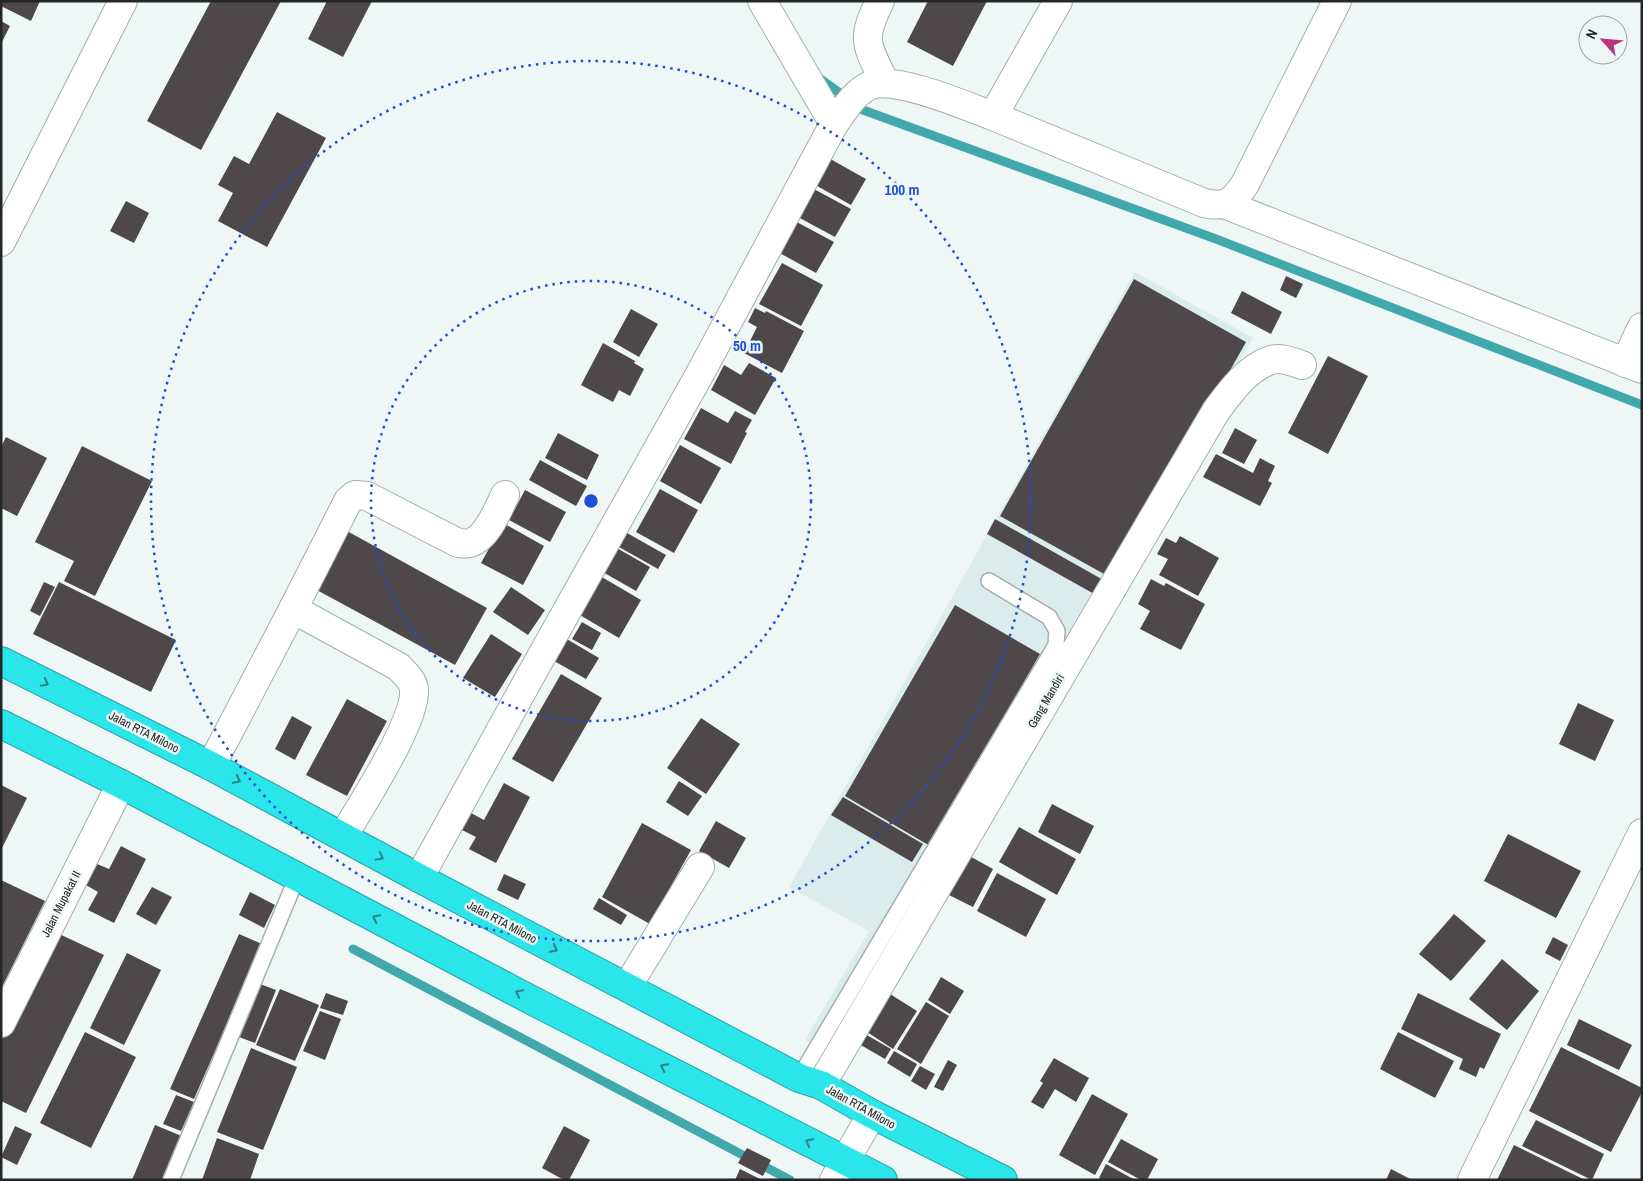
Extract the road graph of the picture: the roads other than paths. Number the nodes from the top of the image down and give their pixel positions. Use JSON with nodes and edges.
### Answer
{"nodes":[{"id":1,"x":124,"y":1,"type":"edge"},
{"id":2,"x":762,"y":1,"type":"edge"},
{"id":3,"x":880,"y":1,"type":"edge"},
{"id":4,"x":1058,"y":1,"type":"edge"},
{"id":5,"x":1337,"y":1,"type":"edge"},
{"id":6,"x":857,"y":101,"type":"junction"},
{"id":7,"x":993,"y":116,"type":"junction"},
{"id":8,"x":1224,"y":204,"type":"junction"},
{"id":9,"x":1,"y":242,"type":"edge"},
{"id":10,"x":1642,"y":327,"type":"edge"},
{"id":11,"x":1302,"y":365,"type":"dead end"},
{"id":12,"x":1633,"y":366,"type":"edge"},
{"id":13,"x":505,"y":495,"type":"dead end"},
{"id":14,"x":989,"y":581,"type":"dead end"},
{"id":15,"x":293,"y":610,"type":"junction"},
{"id":16,"x":1,"y":661,"type":"edge"},
{"id":17,"x":1,"y":724,"type":"edge"},
{"id":18,"x":211,"y":766,"type":"junction"},
{"id":19,"x":121,"y":784,"type":"junction"},
{"id":20,"x":1642,"y":833,"type":"edge"},
{"id":21,"x":343,"y":837,"type":"junction"},
{"id":22,"x":700,"y":867,"type":"dead end"},
{"id":23,"x":297,"y":877,"type":"junction"},
{"id":24,"x":419,"y":878,"type":"junction"},
{"id":25,"x":627,"y":988,"type":"junction"},
{"id":26,"x":1,"y":1023,"type":"edge"},
{"id":27,"x":810,"y":1081,"type":"junction"},
{"id":28,"x":872,"y":1114,"type":"junction"},
{"id":29,"x":840,"y":1170,"type":"edge"},
{"id":30,"x":171,"y":1180,"type":"edge"},
{"id":31,"x":883,"y":1180,"type":"edge"},
{"id":32,"x":1003,"y":1180,"type":"edge"},
{"id":33,"x":1472,"y":1180,"type":"edge"}],
"edges":[{"from":1,"to":9,"type":"street"},
{"from":2,"to":6,"type":"street"},
{"from":3,"to":6,"type":"street"},
{"from":4,"to":7,"type":"street"},
{"from":5,"to":8,"type":"street"},
{"from":6,"to":7,"type":"street"},
{"from":6,"to":24,"type":"street"},
{"from":7,"to":8,"type":"street"},
{"from":8,"to":12,"type":"street"},
{"from":10,"to":12,"type":"street"},
{"from":11,"to":27,"type":"street","name":"Gang Mandiri"},
{"from":13,"to":15,"type":"street"},
{"from":14,"to":27,"type":"lane"},
{"from":15,"to":18,"type":"street"},
{"from":15,"to":21,"type":"street"},
{"from":16,"to":18,"type":"highway","name":"Jalan RTA Milono","one_way":true},
{"from":17,"to":19,"type":"highway"},
{"from":18,"to":21,"type":"highway","name":"Jalan RTA Milono","one_way":true},
{"from":19,"to":23,"type":"highway"},
{"from":19,"to":26,"type":"street","name":"Jalan Mupakat II"},
{"from":20,"to":33,"type":"street"},
{"from":21,"to":24,"type":"highway","name":"Jalan RTA Milono","one_way":true},
{"from":22,"to":25,"type":"street"},
{"from":29,"to":23,"type":"highway","one_way":true},
{"from":23,"to":30,"type":"lane"},
{"from":24,"to":25,"type":"highway","name":"Jalan RTA Milono","one_way":true},
{"from":25,"to":27,"type":"highway","name":"Jalan RTA Milono"},
{"from":27,"to":28,"type":"highway","name":"Jalan RTA Milono"},
{"from":28,"to":29,"type":"street"},
{"from":28,"to":32,"type":"highway","name":"Jalan RTA Milono"},
{"from":29,"to":31,"type":"highway"}]}
